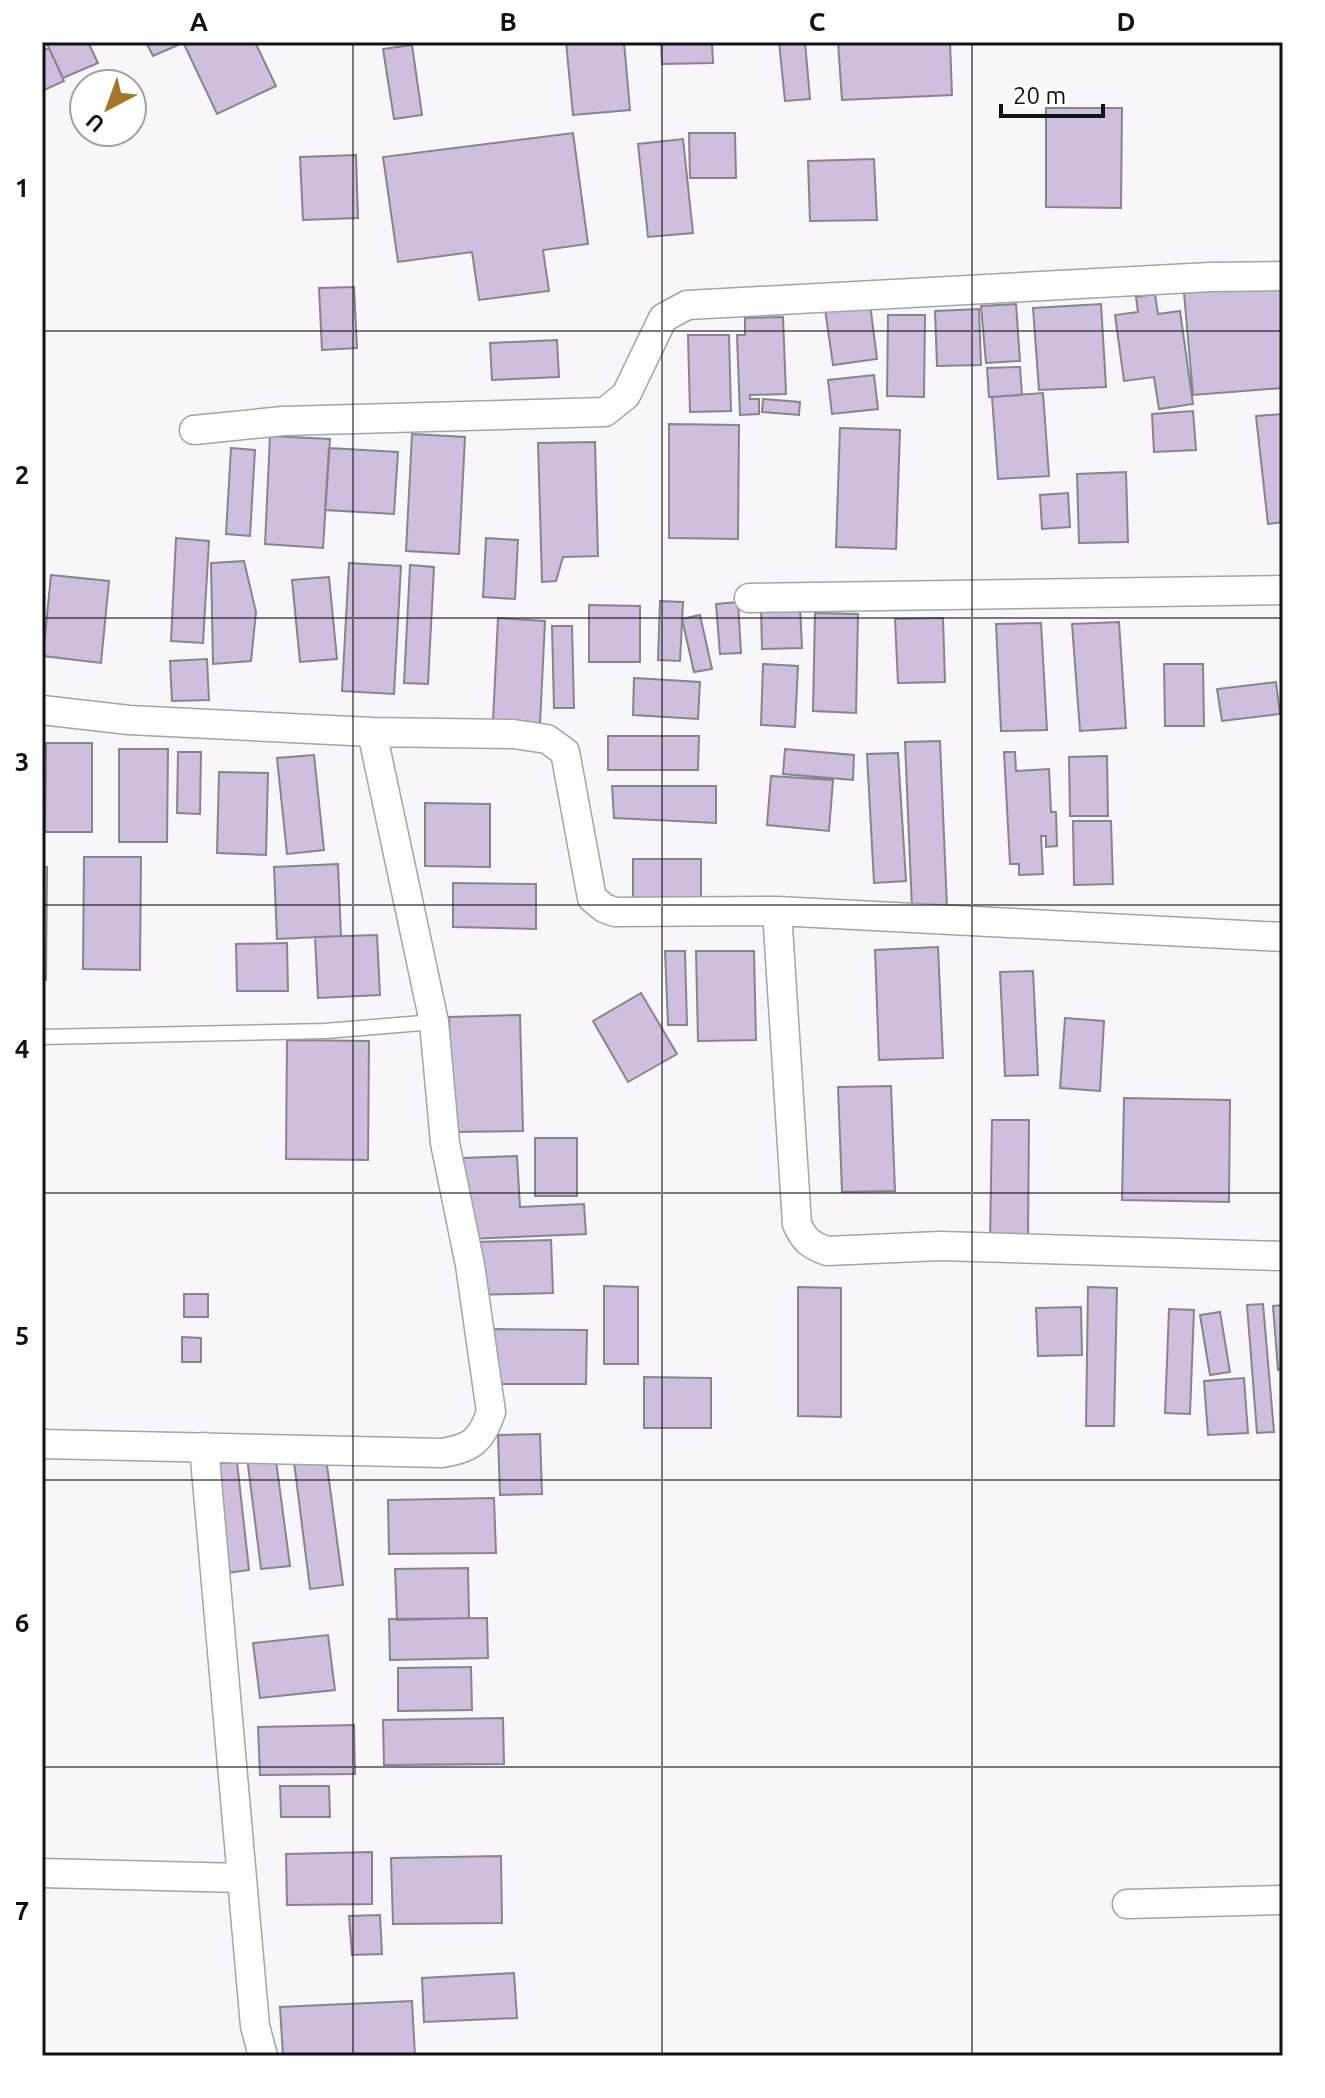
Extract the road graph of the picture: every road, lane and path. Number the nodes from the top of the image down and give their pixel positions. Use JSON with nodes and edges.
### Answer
{"nodes":[{"id":1,"x":1283,"y":276,"type":"edge"},
{"id":2,"x":194,"y":430,"type":"dead end"},
{"id":3,"x":1283,"y":590,"type":"edge"},
{"id":4,"x":749,"y":598,"type":"dead end"},
{"id":5,"x":42,"y":710,"type":"edge"},
{"id":6,"x":372,"y":732,"type":"junction"},
{"id":7,"x":777,"y":911,"type":"junction"},
{"id":8,"x":1283,"y":937,"type":"edge"},
{"id":9,"x":434,"y":1022,"type":"junction"},
{"id":10,"x":42,"y":1037,"type":"edge"},
{"id":11,"x":1283,"y":1256,"type":"edge"},
{"id":12,"x":42,"y":1444,"type":"edge"},
{"id":13,"x":204,"y":1447,"type":"junction"},
{"id":14,"x":42,"y":1873,"type":"edge"},
{"id":15,"x":241,"y":1878,"type":"junction"},
{"id":16,"x":1283,"y":1900,"type":"edge"},
{"id":17,"x":1127,"y":1904,"type":"dead end"},
{"id":18,"x":263,"y":2056,"type":"edge"}],
"edges":[{"from":1,"to":2,"type":"street"},
{"from":3,"to":4,"type":"street"},
{"from":5,"to":6,"type":"street"},
{"from":6,"to":7,"type":"street"},
{"from":6,"to":9,"type":"street"},
{"from":7,"to":8,"type":"street"},
{"from":7,"to":11,"type":"street"},
{"from":9,"to":10,"type":"lane"},
{"from":9,"to":13,"type":"street"},
{"from":12,"to":13,"type":"street"},
{"from":13,"to":15,"type":"street"},
{"from":14,"to":15,"type":"street"},
{"from":15,"to":18,"type":"street"},
{"from":16,"to":17,"type":"street"}]}
